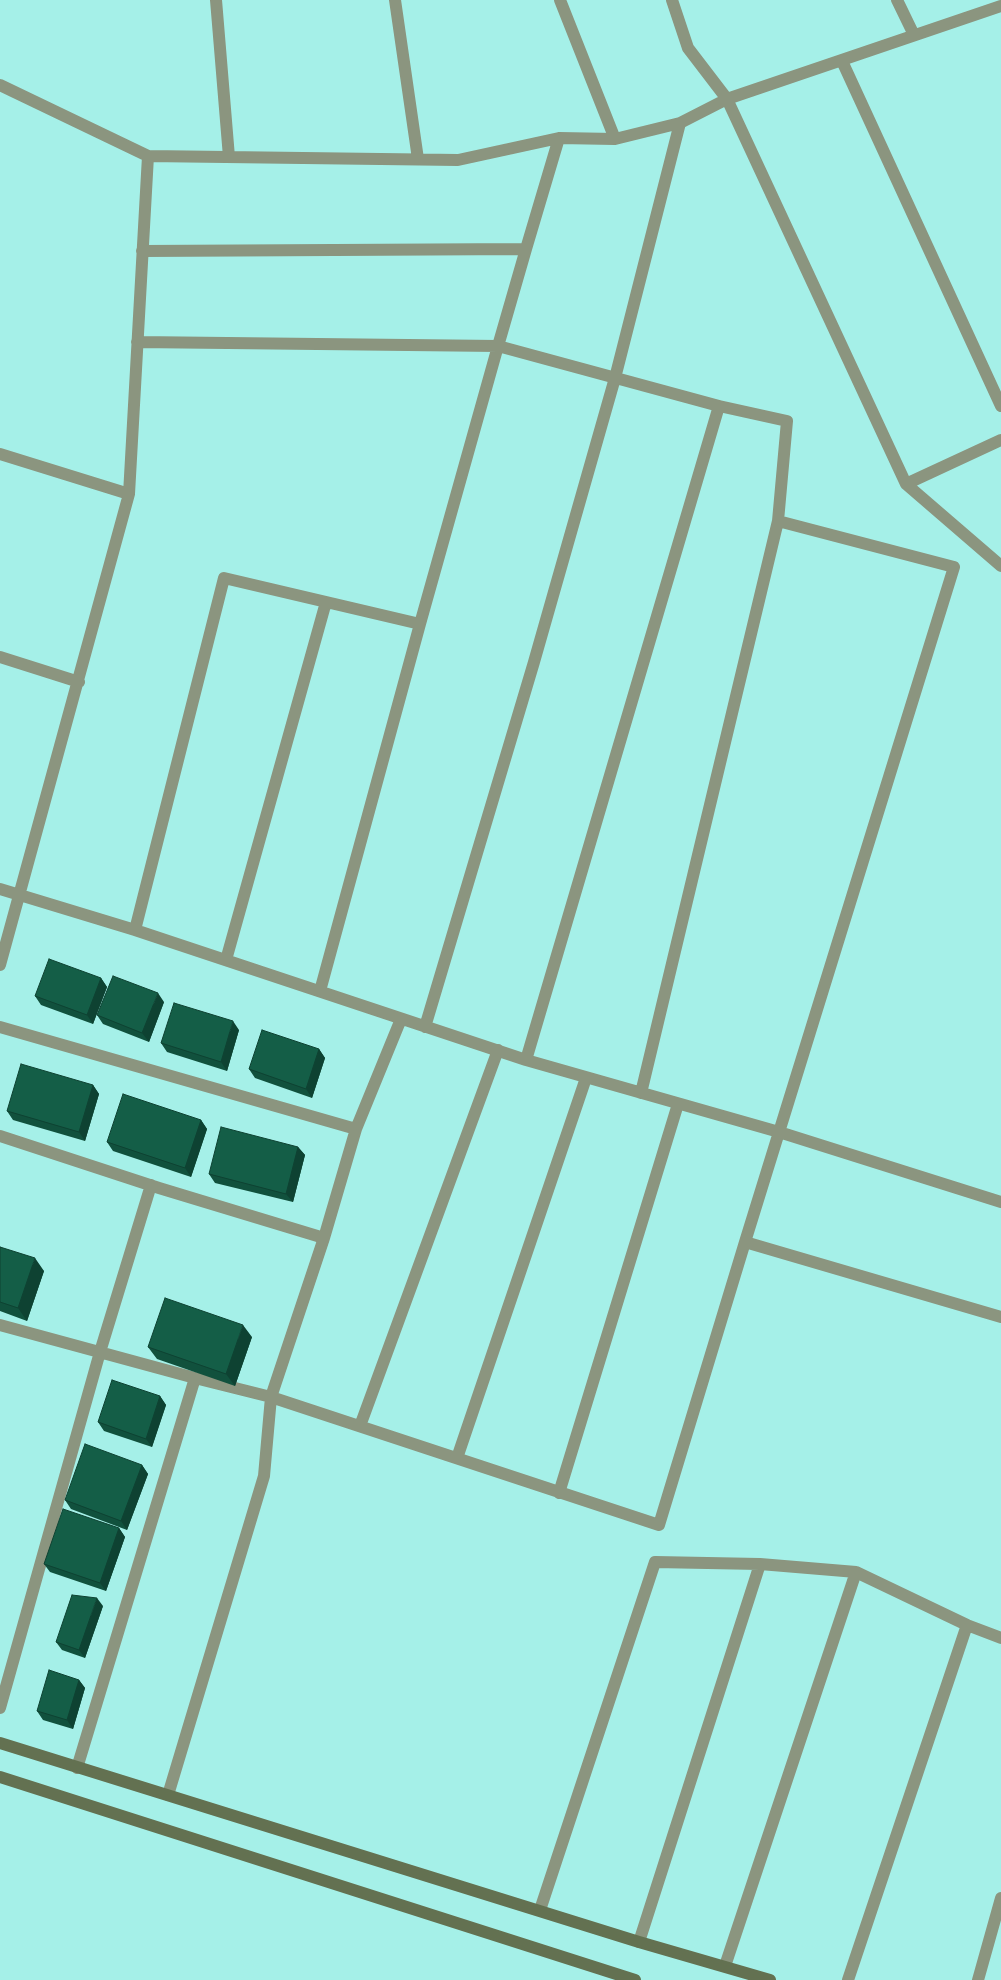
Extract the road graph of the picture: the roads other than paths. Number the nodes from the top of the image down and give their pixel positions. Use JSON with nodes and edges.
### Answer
{"nodes":[{"id":1,"x":216,"y":0,"type":"edge"},
{"id":2,"x":395,"y":0,"type":"edge"},
{"id":3,"x":560,"y":0,"type":"edge"},
{"id":4,"x":672,"y":0,"type":"edge"},
{"id":5,"x":897,"y":0,"type":"edge"},
{"id":6,"x":1001,"y":6,"type":"edge"},
{"id":7,"x":914,"y":35,"type":"junction"},
{"id":8,"x":842,"y":61,"type":"junction"},
{"id":9,"x":0,"y":85,"type":"edge"},
{"id":10,"x":727,"y":99,"type":"junction"},
{"id":11,"x":680,"y":123,"type":"junction"},
{"id":12,"x":559,"y":138,"type":"junction"},
{"id":13,"x":615,"y":139,"type":"junction"},
{"id":14,"x":148,"y":156,"type":"junction"},
{"id":15,"x":229,"y":157,"type":"junction"},
{"id":16,"x":418,"y":159,"type":"junction"},
{"id":17,"x":526,"y":249,"type":"junction"},
{"id":18,"x":142,"y":251,"type":"junction"},
{"id":19,"x":137,"y":342,"type":"junction"},
{"id":20,"x":498,"y":346,"type":"junction"},
{"id":21,"x":615,"y":378,"type":"junction"},
{"id":22,"x":719,"y":406,"type":"junction"},
{"id":23,"x":1001,"y":406,"type":"edge"},
{"id":24,"x":1001,"y":440,"type":"edge"},
{"id":25,"x":0,"y":454,"type":"edge"},
{"id":26,"x":906,"y":484,"type":"junction"},
{"id":27,"x":129,"y":494,"type":"junction"},
{"id":28,"x":778,"y":521,"type":"junction"},
{"id":29,"x":1001,"y":566,"type":"edge"},
{"id":30,"x":326,"y":602,"type":"junction"},
{"id":31,"x":420,"y":624,"type":"junction"},
{"id":32,"x":0,"y":657,"type":"edge"},
{"id":33,"x":79,"y":682,"type":"junction"},
{"id":34,"x":0,"y":889,"type":"edge"},
{"id":35,"x":21,"y":894,"type":"junction"},
{"id":36,"x":135,"y":930,"type":"junction"},
{"id":37,"x":226,"y":960,"type":"junction"},
{"id":38,"x":0,"y":965,"type":"edge"},
{"id":39,"x":320,"y":991,"type":"junction"},
{"id":40,"x":401,"y":1019,"type":"junction"},
{"id":41,"x":0,"y":1027,"type":"edge"},
{"id":42,"x":425,"y":1027,"type":"junction"},
{"id":43,"x":498,"y":1050,"type":"junction"},
{"id":44,"x":526,"y":1060,"type":"junction"},
{"id":45,"x":586,"y":1078,"type":"junction"},
{"id":46,"x":641,"y":1094,"type":"junction"},
{"id":47,"x":678,"y":1104,"type":"junction"},
{"id":48,"x":356,"y":1129,"type":"junction"},
{"id":49,"x":779,"y":1132,"type":"junction"},
{"id":50,"x":0,"y":1136,"type":"edge"},
{"id":51,"x":151,"y":1185,"type":"junction"},
{"id":52,"x":1001,"y":1202,"type":"edge"},
{"id":53,"x":324,"y":1238,"type":"junction"},
{"id":54,"x":744,"y":1242,"type":"junction"},
{"id":55,"x":1001,"y":1318,"type":"edge"},
{"id":56,"x":0,"y":1325,"type":"edge"},
{"id":57,"x":100,"y":1352,"type":"junction"},
{"id":58,"x":195,"y":1378,"type":"junction"},
{"id":59,"x":271,"y":1397,"type":"junction"},
{"id":60,"x":360,"y":1426,"type":"junction"},
{"id":61,"x":457,"y":1458,"type":"junction"},
{"id":62,"x":559,"y":1493,"type":"junction"},
{"id":63,"x":760,"y":1564,"type":"junction"},
{"id":64,"x":856,"y":1572,"type":"junction"},
{"id":65,"x":967,"y":1625,"type":"junction"},
{"id":66,"x":1001,"y":1638,"type":"edge"},
{"id":67,"x":0,"y":1708,"type":"edge"},
{"id":68,"x":0,"y":1743,"type":"edge"},
{"id":69,"x":77,"y":1768,"type":"junction"},
{"id":70,"x":0,"y":1777,"type":"edge"},
{"id":71,"x":168,"y":1795,"type":"junction"},
{"id":72,"x":1001,"y":1898,"type":"edge"},
{"id":73,"x":540,"y":1910,"type":"junction"},
{"id":74,"x":640,"y":1942,"type":"junction"},
{"id":75,"x":725,"y":1966,"type":"junction"},
{"id":76,"x":635,"y":1980,"type":"edge"},
{"id":77,"x":770,"y":1980,"type":"edge"},
{"id":78,"x":848,"y":1980,"type":"edge"},
{"id":79,"x":978,"y":1980,"type":"edge"}],
"edges":[{"from":1,"to":15,"type":"street"},
{"from":2,"to":16,"type":"street"},
{"from":3,"to":13,"type":"street"},
{"from":4,"to":10,"type":"street"},
{"from":5,"to":7,"type":"street"},
{"from":6,"to":7,"type":"street"},
{"from":7,"to":8,"type":"street"},
{"from":8,"to":10,"type":"street"},
{"from":8,"to":23,"type":"street"},
{"from":9,"to":14,"type":"street"},
{"from":10,"to":11,"type":"street"},
{"from":10,"to":26,"type":"street"},
{"from":11,"to":13,"type":"street"},
{"from":11,"to":21,"type":"street"},
{"from":12,"to":13,"type":"street"},
{"from":12,"to":16,"type":"street"},
{"from":12,"to":17,"type":"street"},
{"from":14,"to":15,"type":"street"},
{"from":14,"to":18,"type":"street"},
{"from":15,"to":16,"type":"street"},
{"from":17,"to":18,"type":"street"},
{"from":17,"to":20,"type":"street"},
{"from":18,"to":19,"type":"street"},
{"from":19,"to":20,"type":"street"},
{"from":19,"to":27,"type":"street"},
{"from":20,"to":21,"type":"street"},
{"from":20,"to":31,"type":"street"},
{"from":21,"to":22,"type":"street"},
{"from":21,"to":42,"type":"street"},
{"from":22,"to":28,"type":"street"},
{"from":22,"to":44,"type":"street"},
{"from":24,"to":26,"type":"street"},
{"from":25,"to":27,"type":"street"},
{"from":26,"to":29,"type":"street"},
{"from":27,"to":33,"type":"street"},
{"from":28,"to":46,"type":"street"},
{"from":28,"to":49,"type":"street"},
{"from":30,"to":31,"type":"street"},
{"from":30,"to":36,"type":"street"},
{"from":30,"to":37,"type":"street"},
{"from":31,"to":39,"type":"street"},
{"from":32,"to":33,"type":"street"},
{"from":33,"to":35,"type":"street"},
{"from":34,"to":35,"type":"street"},
{"from":35,"to":36,"type":"street"},
{"from":35,"to":38,"type":"street"},
{"from":36,"to":37,"type":"street"},
{"from":37,"to":39,"type":"street"},
{"from":39,"to":40,"type":"street"},
{"from":40,"to":42,"type":"street"},
{"from":40,"to":48,"type":"street"},
{"from":41,"to":48,"type":"street"},
{"from":42,"to":43,"type":"street"},
{"from":43,"to":44,"type":"street"},
{"from":43,"to":60,"type":"street"},
{"from":44,"to":45,"type":"street"},
{"from":45,"to":46,"type":"street"},
{"from":45,"to":61,"type":"street"},
{"from":46,"to":47,"type":"street"},
{"from":47,"to":49,"type":"street"},
{"from":47,"to":62,"type":"street"},
{"from":48,"to":53,"type":"street"},
{"from":49,"to":52,"type":"street"},
{"from":49,"to":54,"type":"street"},
{"from":50,"to":51,"type":"street"},
{"from":51,"to":53,"type":"street"},
{"from":51,"to":57,"type":"street"},
{"from":53,"to":59,"type":"street"},
{"from":54,"to":55,"type":"street"},
{"from":54,"to":62,"type":"street"},
{"from":56,"to":57,"type":"street"},
{"from":57,"to":58,"type":"street"},
{"from":57,"to":67,"type":"street"},
{"from":58,"to":59,"type":"street"},
{"from":58,"to":69,"type":"street"},
{"from":59,"to":60,"type":"street"},
{"from":59,"to":71,"type":"street"},
{"from":60,"to":61,"type":"street"},
{"from":61,"to":62,"type":"street"},
{"from":63,"to":64,"type":"street"},
{"from":63,"to":73,"type":"street"},
{"from":63,"to":74,"type":"street"},
{"from":64,"to":65,"type":"street"},
{"from":64,"to":75,"type":"street"},
{"from":65,"to":66,"type":"street"},
{"from":65,"to":78,"type":"street"},
{"from":68,"to":69,"type":"street"},
{"from":69,"to":71,"type":"street"},
{"from":70,"to":76,"type":"street"},
{"from":71,"to":73,"type":"street"},
{"from":72,"to":79,"type":"street"},
{"from":73,"to":74,"type":"street"},
{"from":74,"to":75,"type":"street"},
{"from":75,"to":77,"type":"street"}]}
